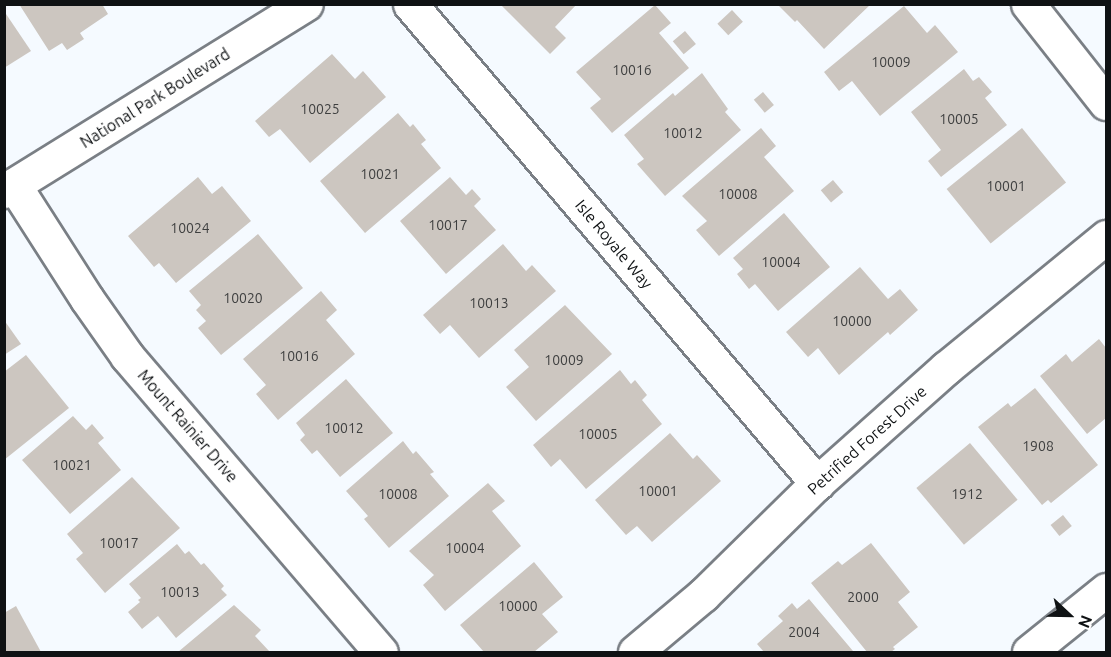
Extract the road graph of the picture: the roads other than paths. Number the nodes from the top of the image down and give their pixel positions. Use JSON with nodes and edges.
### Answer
{"nodes":[{"id":1,"x":306,"y":4,"type":"edge"},
{"id":2,"x":410,"y":4,"type":"edge"},
{"id":3,"x":1028,"y":4,"type":"edge"},
{"id":4,"x":1107,"y":103,"type":"edge"},
{"id":5,"x":9,"y":188,"type":"edge"},
{"id":6,"x":1107,"y":237,"type":"edge"},
{"id":7,"x":817,"y":483,"type":"junction"},
{"id":8,"x":1107,"y":590,"type":"edge"},
{"id":9,"x":381,"y":652,"type":"edge"},
{"id":10,"x":635,"y":652,"type":"edge"},
{"id":11,"x":1029,"y":652,"type":"edge"}],
"edges":[{"from":1,"to":5,"type":"street","name":"National Park Boulevard"},
{"from":2,"to":7,"type":"street","name":"Isle Royale Way"},
{"from":3,"to":4,"type":"street"},
{"from":5,"to":9,"type":"street","name":"Mount Rainier Drive"},
{"from":6,"to":7,"type":"street","name":"Petrified Forest Drive"},
{"from":7,"to":10,"type":"street","name":"Petrified Forest Drive"},
{"from":8,"to":11,"type":"street"}]}
